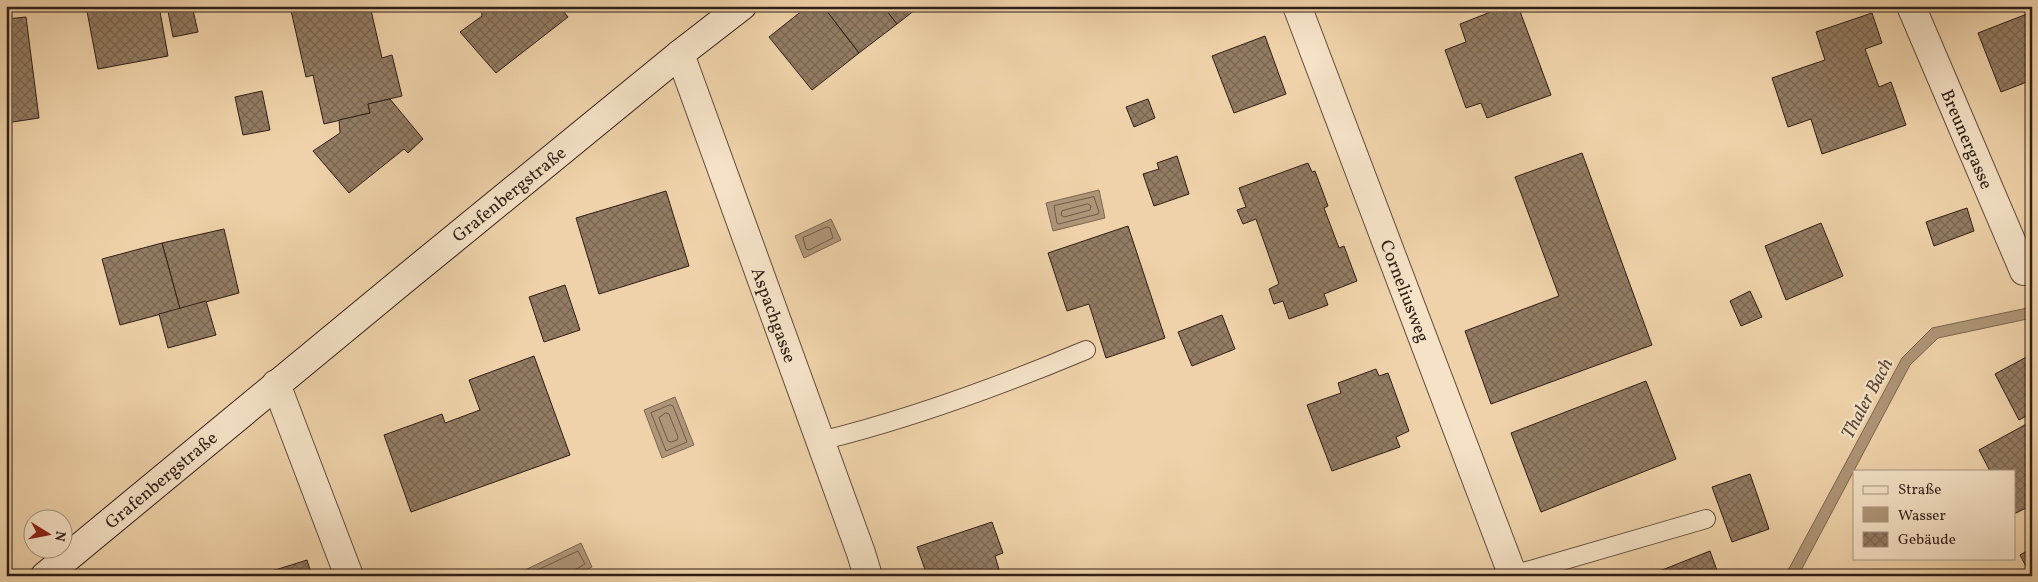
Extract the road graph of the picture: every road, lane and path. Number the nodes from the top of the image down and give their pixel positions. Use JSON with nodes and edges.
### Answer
{"nodes":[{"id":1,"x":742,"y":6,"type":"edge"},
{"id":2,"x":1297,"y":6,"type":"edge"},
{"id":3,"x":1911,"y":6,"type":"edge"},
{"id":4,"x":680,"y":54,"type":"junction"},
{"id":5,"x":2024,"y":271,"type":"dead end"},
{"id":6,"x":1086,"y":350,"type":"dead end"},
{"id":7,"x":276,"y":384,"type":"junction"},
{"id":8,"x":820,"y":441,"type":"junction"},
{"id":9,"x":1706,"y":519,"type":"dead end"},
{"id":10,"x":1513,"y":575,"type":"edge"},
{"id":11,"x":45,"y":576,"type":"edge"},
{"id":12,"x":349,"y":576,"type":"edge"},
{"id":13,"x":868,"y":576,"type":"edge"}],
"edges":[{"from":1,"to":4,"type":"street","name":"Grafenbergstraße"},
{"from":2,"to":10,"type":"street","name":"Corneliusweg"},
{"from":3,"to":5,"type":"street","name":"Breunergasse"},
{"from":4,"to":7,"type":"street","name":"Grafenbergstraße"},
{"from":4,"to":8,"type":"street","name":"Aspachgasse"},
{"from":6,"to":8,"type":"lane"},
{"from":7,"to":11,"type":"street","name":"Grafenbergstraße"},
{"from":7,"to":12,"type":"street"},
{"from":8,"to":13,"type":"street","name":"Aspachgasse"},
{"from":9,"to":10,"type":"lane"}]}
